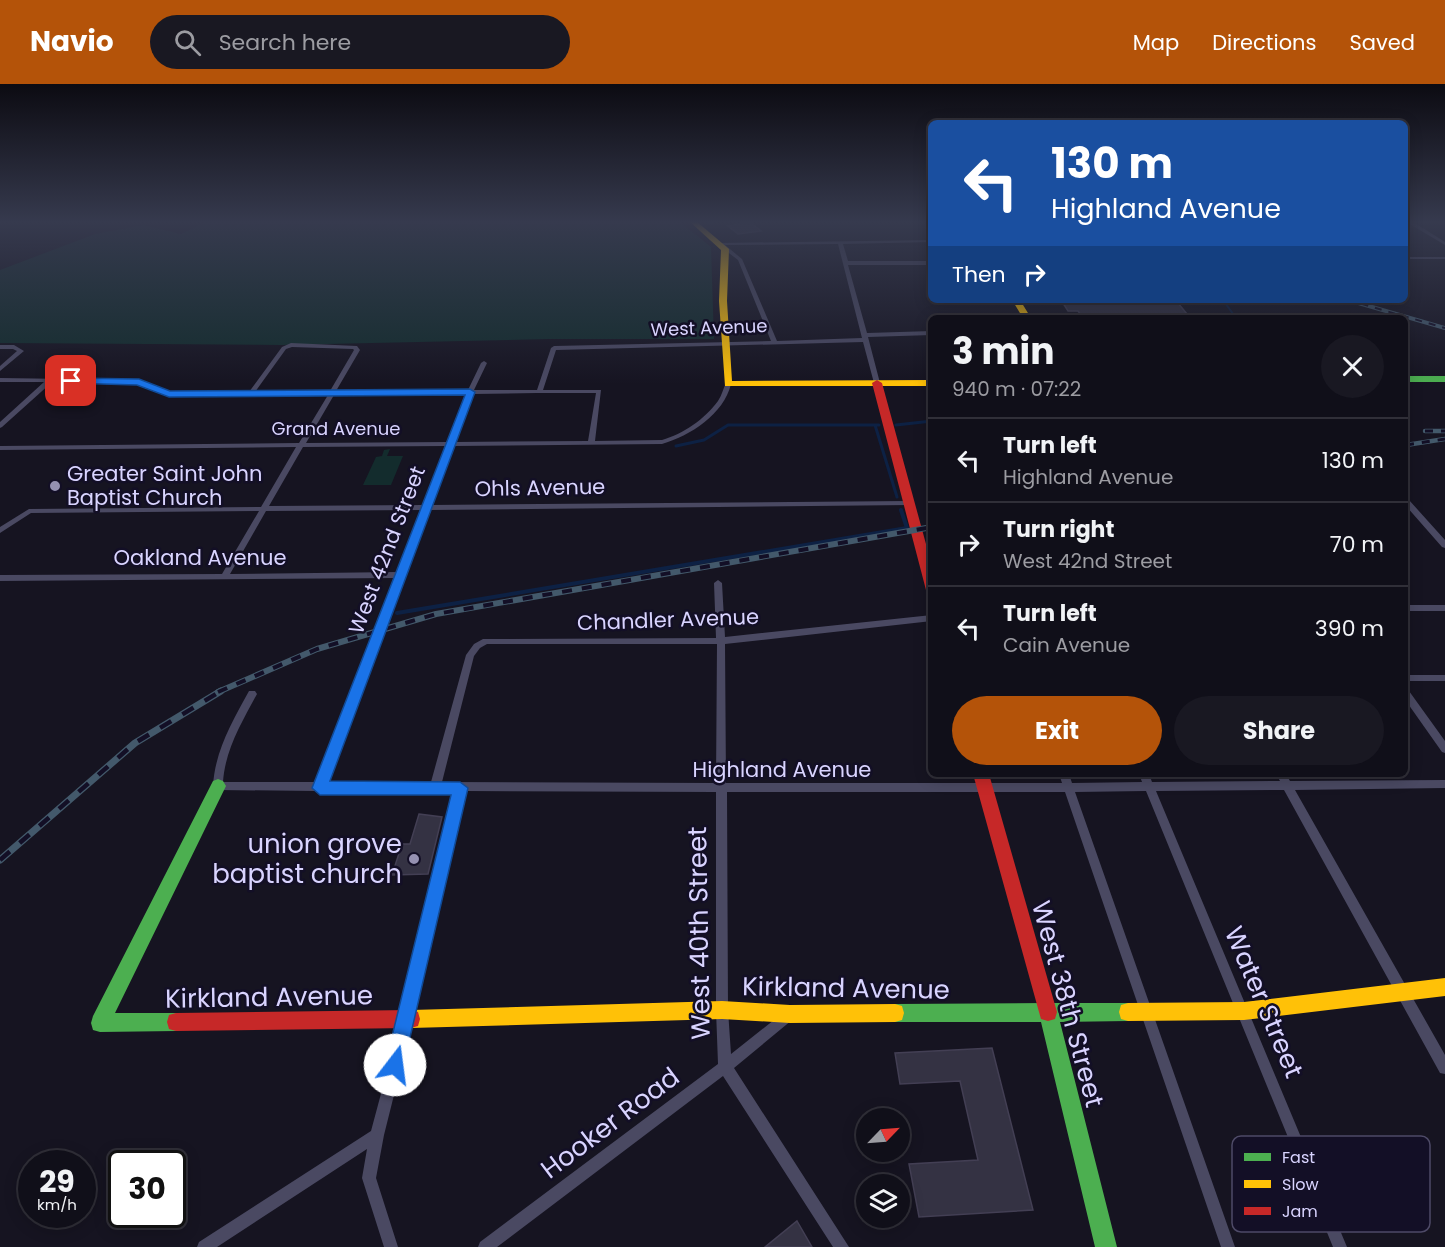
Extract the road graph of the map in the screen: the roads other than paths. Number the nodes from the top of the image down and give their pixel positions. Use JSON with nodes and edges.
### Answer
{"nodes":[{"id":1,"x":723,"y":275,"type":"edge"},
{"id":2,"x":747,"y":275,"type":"edge"},
{"id":3,"x":849,"y":275,"type":"edge"},
{"id":4,"x":928,"y":333,"type":"edge"},
{"id":5,"x":865,"y":337,"type":"junction"},
{"id":6,"x":774,"y":341,"type":"junction"},
{"id":7,"x":726,"y":342,"type":"junction"},
{"id":8,"x":0,"y":347,"type":"edge"},
{"id":9,"x":484,"y":363,"type":"dead end"},
{"id":10,"x":0,"y":369,"type":"edge"},
{"id":11,"x":1408,"y":379,"type":"edge"},
{"id":12,"x":1445,"y":379,"type":"edge"},
{"id":13,"x":0,"y":380,"type":"edge"},
{"id":14,"x":49,"y":381,"type":"junction"},
{"id":15,"x":877,"y":383,"type":"junction"},
{"id":16,"x":928,"y":383,"type":"edge"},
{"id":17,"x":728,"y":384,"type":"junction"},
{"id":18,"x":470,"y":392,"type":"junction"},
{"id":19,"x":539,"y":392,"type":"junction"},
{"id":20,"x":251,"y":393,"type":"junction"},
{"id":21,"x":333,"y":393,"type":"junction"},
{"id":22,"x":0,"y":426,"type":"edge"},
{"id":23,"x":591,"y":442,"type":"junction"},
{"id":24,"x":303,"y":444,"type":"junction"},
{"id":25,"x":451,"y":444,"type":"junction"},
{"id":26,"x":0,"y":448,"type":"edge"},
{"id":27,"x":908,"y":503,"type":"junction"},
{"id":28,"x":1408,"y":506,"type":"edge"},
{"id":29,"x":265,"y":507,"type":"junction"},
{"id":30,"x":427,"y":507,"type":"junction"},
{"id":31,"x":0,"y":531,"type":"edge"},
{"id":32,"x":1445,"y":544,"type":"edge"},
{"id":33,"x":225,"y":575,"type":"junction"},
{"id":34,"x":400,"y":575,"type":"junction"},
{"id":35,"x":928,"y":576,"type":"edge"},
{"id":36,"x":0,"y":578,"type":"edge"},
{"id":37,"x":718,"y":584,"type":"dead end"},
{"id":38,"x":1408,"y":608,"type":"edge"},
{"id":39,"x":1445,"y":608,"type":"edge"},
{"id":40,"x":928,"y":618,"type":"edge"},
{"id":41,"x":721,"y":641,"type":"junction"},
{"id":42,"x":1408,"y":678,"type":"edge"},
{"id":43,"x":1445,"y":678,"type":"edge"},
{"id":44,"x":252,"y":694,"type":"dead end"},
{"id":45,"x":1408,"y":697,"type":"edge"},
{"id":46,"x":1445,"y":749,"type":"edge"},
{"id":47,"x":982,"y":777,"type":"edge"},
{"id":48,"x":1146,"y":779,"type":"edge"},
{"id":49,"x":1284,"y":779,"type":"edge"},
{"id":50,"x":1066,"y":780,"type":"edge"},
{"id":51,"x":1445,"y":784,"type":"edge"},
{"id":52,"x":218,"y":786,"type":"junction"},
{"id":53,"x":721,"y":787,"type":"junction"},
{"id":54,"x":320,"y":788,"type":"junction"},
{"id":55,"x":435,"y":788,"type":"junction"},
{"id":56,"x":460,"y":788,"type":"junction"},
{"id":57,"x":985,"y":788,"type":"junction"},
{"id":58,"x":1445,"y":987,"type":"edge"},
{"id":59,"x":1402,"y":992,"type":"junction"},
{"id":60,"x":722,"y":1010,"type":"junction"},
{"id":61,"x":1147,"y":1011,"type":"junction"},
{"id":62,"x":1244,"y":1011,"type":"junction"},
{"id":63,"x":1048,"y":1013,"type":"junction"},
{"id":64,"x":790,"y":1014,"type":"junction"},
{"id":65,"x":407,"y":1019,"type":"junction"},
{"id":66,"x":725,"y":1067,"type":"junction"},
{"id":67,"x":1445,"y":1068,"type":"edge"},
{"id":68,"x":376,"y":1135,"type":"junction"},
{"id":69,"x":1295,"y":1136,"type":"edge"},
{"id":70,"x":1334,"y":1232,"type":"edge"},
{"id":71,"x":204,"y":1247,"type":"edge"},
{"id":72,"x":391,"y":1247,"type":"edge"},
{"id":73,"x":485,"y":1247,"type":"edge"},
{"id":74,"x":842,"y":1247,"type":"edge"},
{"id":75,"x":1106,"y":1247,"type":"edge"},
{"id":76,"x":1228,"y":1247,"type":"edge"},
{"id":77,"x":1340,"y":1247,"type":"edge"}],
"edges":[{"from":1,"to":7,"type":"main road"},
{"from":2,"to":6,"type":"street"},
{"from":3,"to":5,"type":"street"},
{"from":4,"to":5,"type":"street","name":"West Avenue"},
{"from":5,"to":6,"type":"street","name":"West Avenue"},
{"from":5,"to":15,"type":"street"},
{"from":6,"to":7,"type":"street","name":"West Avenue"},
{"from":7,"to":17,"type":"main road"},
{"from":7,"to":19,"type":"street","name":"West Avenue"},
{"from":8,"to":10,"type":"street"},
{"from":9,"to":18,"type":"street","name":"West 42nd Street"},
{"from":11,"to":12,"type":"main road"},
{"from":13,"to":14,"type":"street"},
{"from":14,"to":20,"type":"street"},
{"from":14,"to":22,"type":"street"},
{"from":15,"to":16,"type":"main road"},
{"from":15,"to":17,"type":"main road"},
{"from":15,"to":27,"type":"main road"},
{"from":17,"to":23,"type":"street","name":"Grand Avenue"},
{"from":18,"to":19,"type":"street"},
{"from":18,"to":21,"type":"street"},
{"from":18,"to":25,"type":"street","name":"West 42nd Street"},
{"from":19,"to":23,"type":"street"},
{"from":20,"to":21,"type":"street"},
{"from":20,"to":21,"type":"street"},
{"from":21,"to":24,"type":"street"},
{"from":23,"to":25,"type":"street","name":"Grand Avenue"},
{"from":24,"to":25,"type":"street","name":"Grand Avenue"},
{"from":24,"to":26,"type":"street","name":"Grand Avenue"},
{"from":24,"to":29,"type":"street"},
{"from":25,"to":30,"type":"street","name":"West 42nd Street"},
{"from":27,"to":30,"type":"street","name":"Ohls Avenue"},
{"from":27,"to":35,"type":"main road"},
{"from":28,"to":32,"type":"street"},
{"from":29,"to":30,"type":"street","name":"Ohls Avenue"},
{"from":29,"to":31,"type":"street","name":"Ohls Avenue"},
{"from":29,"to":33,"type":"street"},
{"from":30,"to":34,"type":"street","name":"West 42nd Street"},
{"from":33,"to":34,"type":"street","name":"Oakland Avenue"},
{"from":33,"to":36,"type":"street","name":"Oakland Avenue"},
{"from":34,"to":54,"type":"street","name":"West 42nd Street"},
{"from":37,"to":41,"type":"street","name":"West 40th Street"},
{"from":38,"to":39,"type":"street"},
{"from":40,"to":41,"type":"street","name":"Chandler Avenue"},
{"from":41,"to":53,"type":"street","name":"West 40th Street"},
{"from":41,"to":55,"type":"street","name":"Chandler Avenue"},
{"from":42,"to":43,"type":"street"},
{"from":44,"to":52,"type":"street"},
{"from":45,"to":46,"type":"street"},
{"from":47,"to":57,"type":"main road","name":"West 38th Street"},
{"from":48,"to":49,"type":"street","name":"Highland Avenue"},
{"from":48,"to":50,"type":"street","name":"Highland Avenue"},
{"from":48,"to":62,"type":"street","name":"Water Street"},
{"from":49,"to":51,"type":"street","name":"Highland Avenue"},
{"from":49,"to":59,"type":"street"},
{"from":50,"to":57,"type":"street","name":"Highland Avenue"},
{"from":50,"to":61,"type":"street"},
{"from":52,"to":54,"type":"street","name":"Highland Avenue"},
{"from":52,"to":65,"type":"main road","name":"Kirkland Avenue"},
{"from":53,"to":56,"type":"street","name":"Highland Avenue"},
{"from":53,"to":57,"type":"street","name":"Highland Avenue"},
{"from":53,"to":60,"type":"street","name":"West 40th Street"},
{"from":54,"to":55,"type":"street","name":"Highland Avenue"},
{"from":55,"to":56,"type":"street","name":"Highland Avenue"},
{"from":56,"to":65,"type":"street"},
{"from":57,"to":63,"type":"main road","name":"West 38th Street"},
{"from":58,"to":59,"type":"main road","name":"Kirkland Avenue"},
{"from":59,"to":62,"type":"main road","name":"Kirkland Avenue"},
{"from":59,"to":67,"type":"street"},
{"from":60,"to":64,"type":"main road","name":"Kirkland Avenue"},
{"from":60,"to":65,"type":"main road","name":"Kirkland Avenue"},
{"from":60,"to":66,"type":"street","name":"West 40th Street"},
{"from":61,"to":62,"type":"main road","name":"Kirkland Avenue"},
{"from":61,"to":63,"type":"main road","name":"Kirkland Avenue"},
{"from":61,"to":76,"type":"street"},
{"from":62,"to":69,"type":"street","name":"Water Street"},
{"from":63,"to":64,"type":"main road","name":"Kirkland Avenue"},
{"from":63,"to":75,"type":"main road","name":"West 38th Street"},
{"from":64,"to":66,"type":"street","name":"Hooker Road"},
{"from":65,"to":68,"type":"street"},
{"from":66,"to":73,"type":"street","name":"Hooker Road"},
{"from":66,"to":74,"type":"street","name":"West 40th Street"},
{"from":68,"to":71,"type":"street"},
{"from":68,"to":72,"type":"street"},
{"from":70,"to":77,"type":"street","name":"Water Street"}]}
